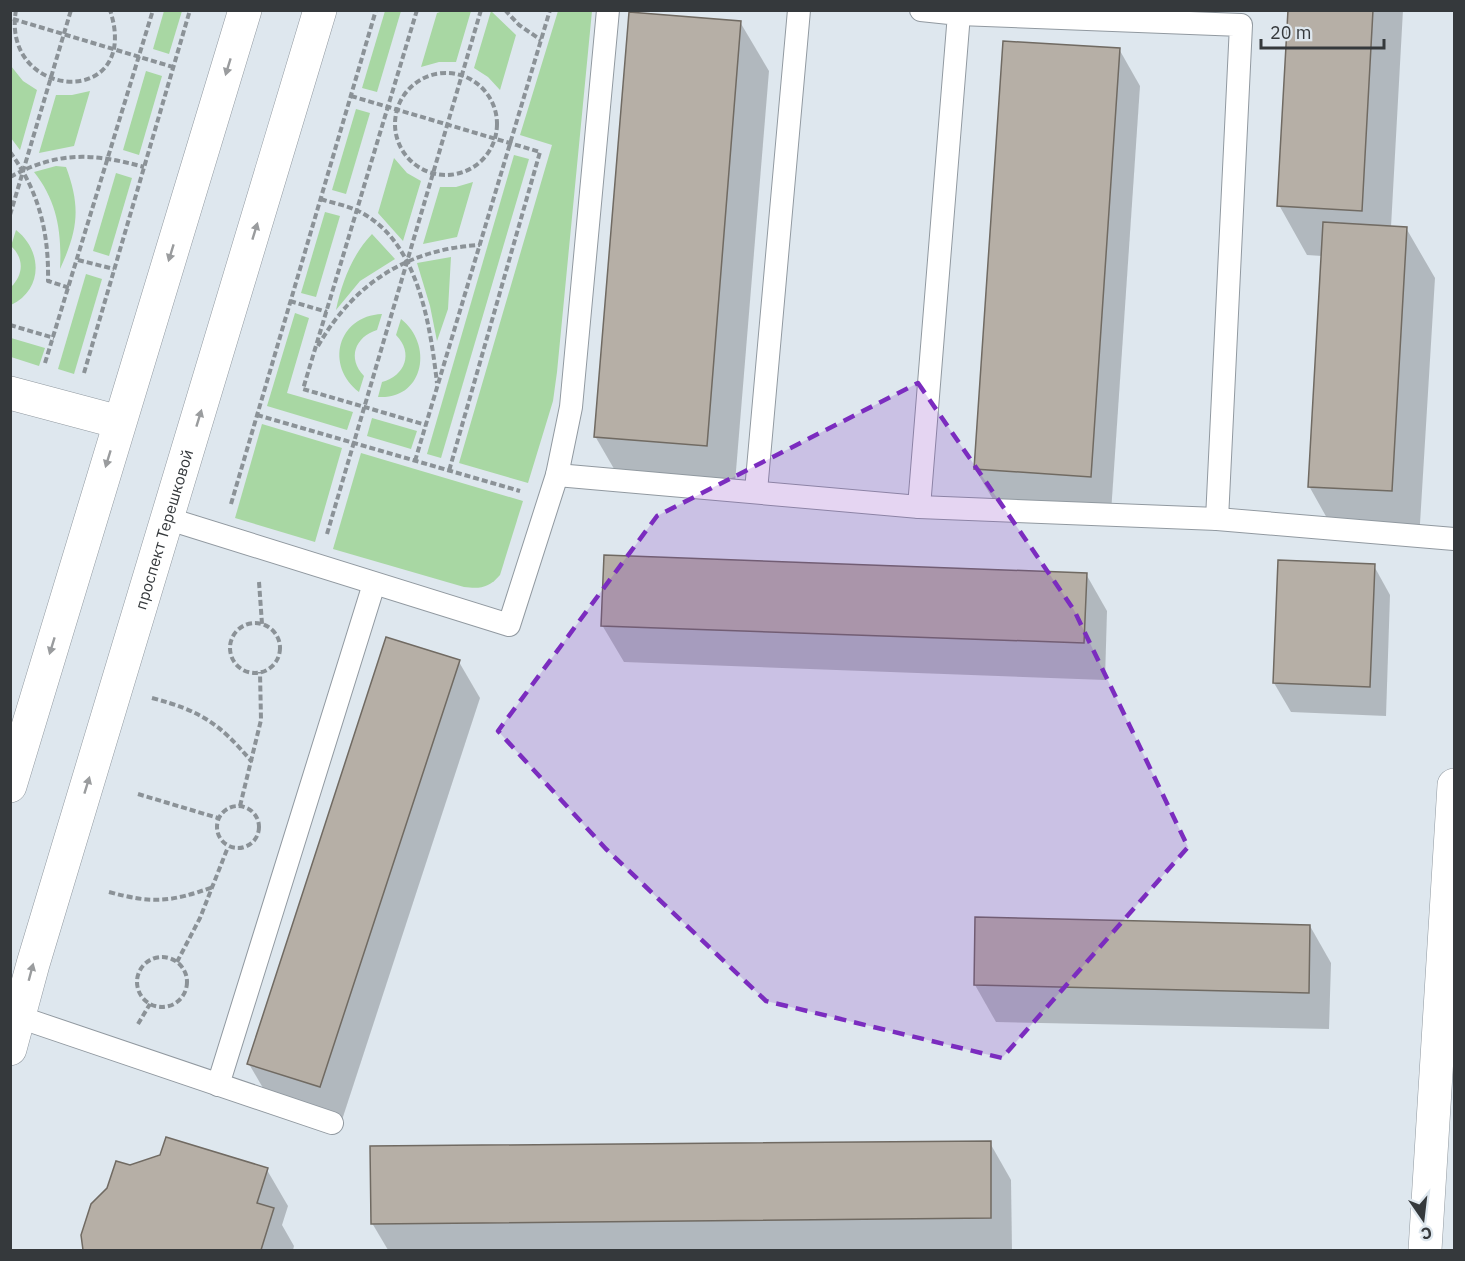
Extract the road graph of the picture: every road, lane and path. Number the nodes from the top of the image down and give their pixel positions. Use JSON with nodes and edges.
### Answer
{"nodes":[{"id":1,"x":16,"y":10,"type":"edge"},
{"id":2,"x":71,"y":10,"type":"edge"},
{"id":3,"x":110,"y":10,"type":"edge"},
{"id":4,"x":153,"y":10,"type":"edge"},
{"id":5,"x":190,"y":10,"type":"edge"},
{"id":6,"x":245,"y":10,"type":"edge"},
{"id":7,"x":320,"y":10,"type":"edge"},
{"id":8,"x":376,"y":10,"type":"edge"},
{"id":9,"x":417,"y":10,"type":"edge"},
{"id":10,"x":481,"y":10,"type":"edge"},
{"id":11,"x":505,"y":10,"type":"edge"},
{"id":12,"x":550,"y":10,"type":"edge"},
{"id":13,"x":608,"y":10,"type":"edge"},
{"id":14,"x":799,"y":10,"type":"edge"},
{"id":15,"x":921,"y":10,"type":"edge"},
{"id":16,"x":959,"y":14,"type":"junction"},
{"id":17,"x":12,"y":18,"type":"edge"},
{"id":18,"x":64,"y":34,"type":"junction"},
{"id":19,"x":541,"y":40,"type":"junction"},
{"id":20,"x":112,"y":48,"type":"junction"},
{"id":21,"x":16,"y":52,"type":"dead end"},
{"id":22,"x":139,"y":57,"type":"junction"},
{"id":23,"x":18,"y":58,"type":"dead end"},
{"id":24,"x":173,"y":67,"type":"junction"},
{"id":25,"x":32,"y":73,"type":"dead end"},
{"id":26,"x":462,"y":75,"type":"junction"},
{"id":27,"x":37,"y":77,"type":"dead end"},
{"id":28,"x":49,"y":82,"type":"junction"},
{"id":29,"x":351,"y":96,"type":"junction"},
{"id":30,"x":388,"y":107,"type":"junction"},
{"id":31,"x":396,"y":110,"type":"junction"},
{"id":32,"x":447,"y":125,"type":"junction"},
{"id":33,"x":495,"y":140,"type":"junction"},
{"id":34,"x":510,"y":144,"type":"junction"},
{"id":35,"x":10,"y":152,"type":"edge"},
{"id":36,"x":109,"y":157,"type":"junction"},
{"id":37,"x":144,"y":167,"type":"junction"},
{"id":38,"x":24,"y":170,"type":"junction"},
{"id":39,"x":433,"y":174,"type":"junction"},
{"id":40,"x":10,"y":177,"type":"edge"},
{"id":41,"x":321,"y":199,"type":"junction"},
{"id":42,"x":357,"y":210,"type":"junction"},
{"id":43,"x":10,"y":215,"type":"edge"},
{"id":44,"x":480,"y":245,"type":"junction"},
{"id":45,"x":78,"y":260,"type":"junction"},
{"id":46,"x":407,"y":261,"type":"junction"},
{"id":47,"x":114,"y":269,"type":"junction"},
{"id":48,"x":70,"y":288,"type":"junction"},
{"id":49,"x":290,"y":301,"type":"junction"},
{"id":50,"x":327,"y":312,"type":"junction"},
{"id":51,"x":10,"y":325,"type":"edge"},
{"id":52,"x":314,"y":352,"type":"junction"},
{"id":53,"x":75,"y":377,"type":"dead end"},
{"id":54,"x":437,"y":387,"type":"junction"},
{"id":55,"x":10,"y":393,"type":"edge"},
{"id":56,"x":364,"y":407,"type":"junction"},
{"id":57,"x":257,"y":415,"type":"junction"},
{"id":58,"x":119,"y":422,"type":"junction"},
{"id":59,"x":426,"y":425,"type":"junction"},
{"id":60,"x":354,"y":443,"type":"junction"},
{"id":61,"x":415,"y":461,"type":"junction"},
{"id":62,"x":449,"y":471,"type":"junction"},
{"id":63,"x":557,"y":475,"type":"junction"},
{"id":64,"x":756,"y":491,"type":"junction"},
{"id":65,"x":549,"y":500,"type":"junction"},
{"id":66,"x":919,"y":507,"type":"junction"},
{"id":67,"x":169,"y":519,"type":"junction"},
{"id":68,"x":1216,"y":519,"type":"junction"},
{"id":69,"x":221,"y":536,"type":"junction"},
{"id":70,"x":1455,"y":539,"type":"edge"},
{"id":71,"x":257,"y":547,"type":"junction"},
{"id":72,"x":317,"y":566,"type":"junction"},
{"id":73,"x":374,"y":584,"type":"junction"},
{"id":74,"x":262,"y":624,"type":"junction"},
{"id":75,"x":260,"y":672,"type":"junction"},
{"id":76,"x":1455,"y":785,"type":"edge"},
{"id":77,"x":10,"y":786,"type":"edge"},
{"id":78,"x":138,"y":794,"type":"dead end"},
{"id":79,"x":240,"y":806,"type":"junction"},
{"id":80,"x":218,"y":818,"type":"junction"},
{"id":81,"x":1453,"y":834,"type":"edge"},
{"id":82,"x":228,"y":847,"type":"junction"},
{"id":83,"x":214,"y":887,"type":"junction"},
{"id":84,"x":110,"y":892,"type":"dead end"},
{"id":85,"x":177,"y":962,"type":"junction"},
{"id":86,"x":19,"y":1017,"type":"junction"},
{"id":87,"x":10,"y":1049,"type":"edge"},
{"id":88,"x":218,"y":1085,"type":"junction"},
{"id":89,"x":332,"y":1123,"type":"dead end"},
{"id":90,"x":1425,"y":1251,"type":"edge"}],
"edges":[{"from":1,"to":17,"type":"path"},
{"from":2,"to":18,"type":"path"},
{"from":3,"to":20,"type":"path"},
{"from":4,"to":22,"type":"path"},
{"from":5,"to":24,"type":"path"},
{"from":6,"to":58,"type":"main road","one_way":true},
{"from":67,"to":7,"type":"main road","name":"проспект Терешковой","one_way":true},
{"from":8,"to":29,"type":"path"},
{"from":9,"to":30,"type":"path"},
{"from":10,"to":26,"type":"path"},
{"from":11,"to":19,"type":"path"},
{"from":12,"to":19,"type":"path"},
{"from":13,"to":63,"type":"lane"},
{"from":14,"to":64,"type":"lane"},
{"from":15,"to":16,"type":"lane"},
{"from":16,"to":66,"type":"lane"},
{"from":16,"to":68,"type":"lane"},
{"from":17,"to":18,"type":"path"},
{"from":17,"to":21,"type":"path"},
{"from":18,"to":20,"type":"path"},
{"from":18,"to":28,"type":"path"},
{"from":19,"to":34,"type":"path"},
{"from":20,"to":22,"type":"path"},
{"from":20,"to":28,"type":"path"},
{"from":22,"to":24,"type":"path"},
{"from":22,"to":36,"type":"path"},
{"from":23,"to":25,"type":"path"},
{"from":24,"to":37,"type":"path"},
{"from":26,"to":31,"type":"path"},
{"from":26,"to":32,"type":"path"},
{"from":26,"to":33,"type":"path"},
{"from":27,"to":28,"type":"path"},
{"from":28,"to":38,"type":"path"},
{"from":29,"to":30,"type":"path"},
{"from":29,"to":41,"type":"path"},
{"from":30,"to":31,"type":"path"},
{"from":30,"to":42,"type":"path"},
{"from":31,"to":32,"type":"path"},
{"from":31,"to":39,"type":"path"},
{"from":32,"to":33,"type":"path"},
{"from":32,"to":39,"type":"path"},
{"from":33,"to":34,"type":"path"},
{"from":33,"to":39,"type":"path"},
{"from":34,"to":44,"type":"path"},
{"from":34,"to":62,"type":"path"},
{"from":35,"to":38,"type":"path"},
{"from":36,"to":37,"type":"path"},
{"from":36,"to":38,"type":"path"},
{"from":36,"to":45,"type":"path"},
{"from":37,"to":47,"type":"path"},
{"from":38,"to":40,"type":"path"},
{"from":38,"to":43,"type":"path"},
{"from":38,"to":48,"type":"path"},
{"from":39,"to":46,"type":"path"},
{"from":41,"to":42,"type":"path"},
{"from":41,"to":49,"type":"path"},
{"from":42,"to":46,"type":"path"},
{"from":42,"to":50,"type":"path"},
{"from":44,"to":46,"type":"path"},
{"from":44,"to":54,"type":"path"},
{"from":45,"to":47,"type":"path"},
{"from":45,"to":48,"type":"path"},
{"from":46,"to":52,"type":"path"},
{"from":46,"to":54,"type":"path"},
{"from":46,"to":56,"type":"path"},
{"from":47,"to":53,"type":"path"},
{"from":48,"to":51,"type":"path"},
{"from":49,"to":50,"type":"path"},
{"from":49,"to":57,"type":"path"},
{"from":50,"to":52,"type":"path"},
{"from":52,"to":56,"type":"path"},
{"from":54,"to":59,"type":"path"},
{"from":55,"to":58,"type":"main road"},
{"from":56,"to":59,"type":"path"},
{"from":56,"to":60,"type":"path"},
{"from":57,"to":60,"type":"path"},
{"from":57,"to":69,"type":"path"},
{"from":58,"to":77,"type":"main road","one_way":true},
{"from":59,"to":61,"type":"path"},
{"from":60,"to":61,"type":"path"},
{"from":60,"to":72,"type":"path"},
{"from":61,"to":62,"type":"path"},
{"from":62,"to":65,"type":"path"},
{"from":63,"to":64,"type":"lane"},
{"from":63,"to":65,"type":"lane"},
{"from":64,"to":66,"type":"lane"},
{"from":65,"to":73,"type":"lane"},
{"from":66,"to":68,"type":"lane"},
{"from":67,"to":69,"type":"lane"},
{"from":86,"to":67,"type":"main road","name":"проспект Терешковой","one_way":true},
{"from":68,"to":70,"type":"lane"},
{"from":69,"to":71,"type":"lane"},
{"from":71,"to":72,"type":"lane"},
{"from":71,"to":74,"type":"path"},
{"from":72,"to":73,"type":"lane"},
{"from":73,"to":88,"type":"lane"},
{"from":74,"to":75,"type":"path"},
{"from":74,"to":75,"type":"path"},
{"from":75,"to":79,"type":"path"},
{"from":76,"to":81,"type":"main road"},
{"from":78,"to":80,"type":"path"},
{"from":79,"to":80,"type":"path"},
{"from":79,"to":82,"type":"path"},
{"from":80,"to":82,"type":"path"},
{"from":81,"to":90,"type":"main road"},
{"from":82,"to":83,"type":"path"},
{"from":83,"to":84,"type":"path"},
{"from":83,"to":85,"type":"path"},
{"from":85,"to":85,"type":"path"},
{"from":86,"to":87,"type":"main road","name":"проспект Терешковой"},
{"from":86,"to":88,"type":"lane"},
{"from":88,"to":89,"type":"lane"}]}
